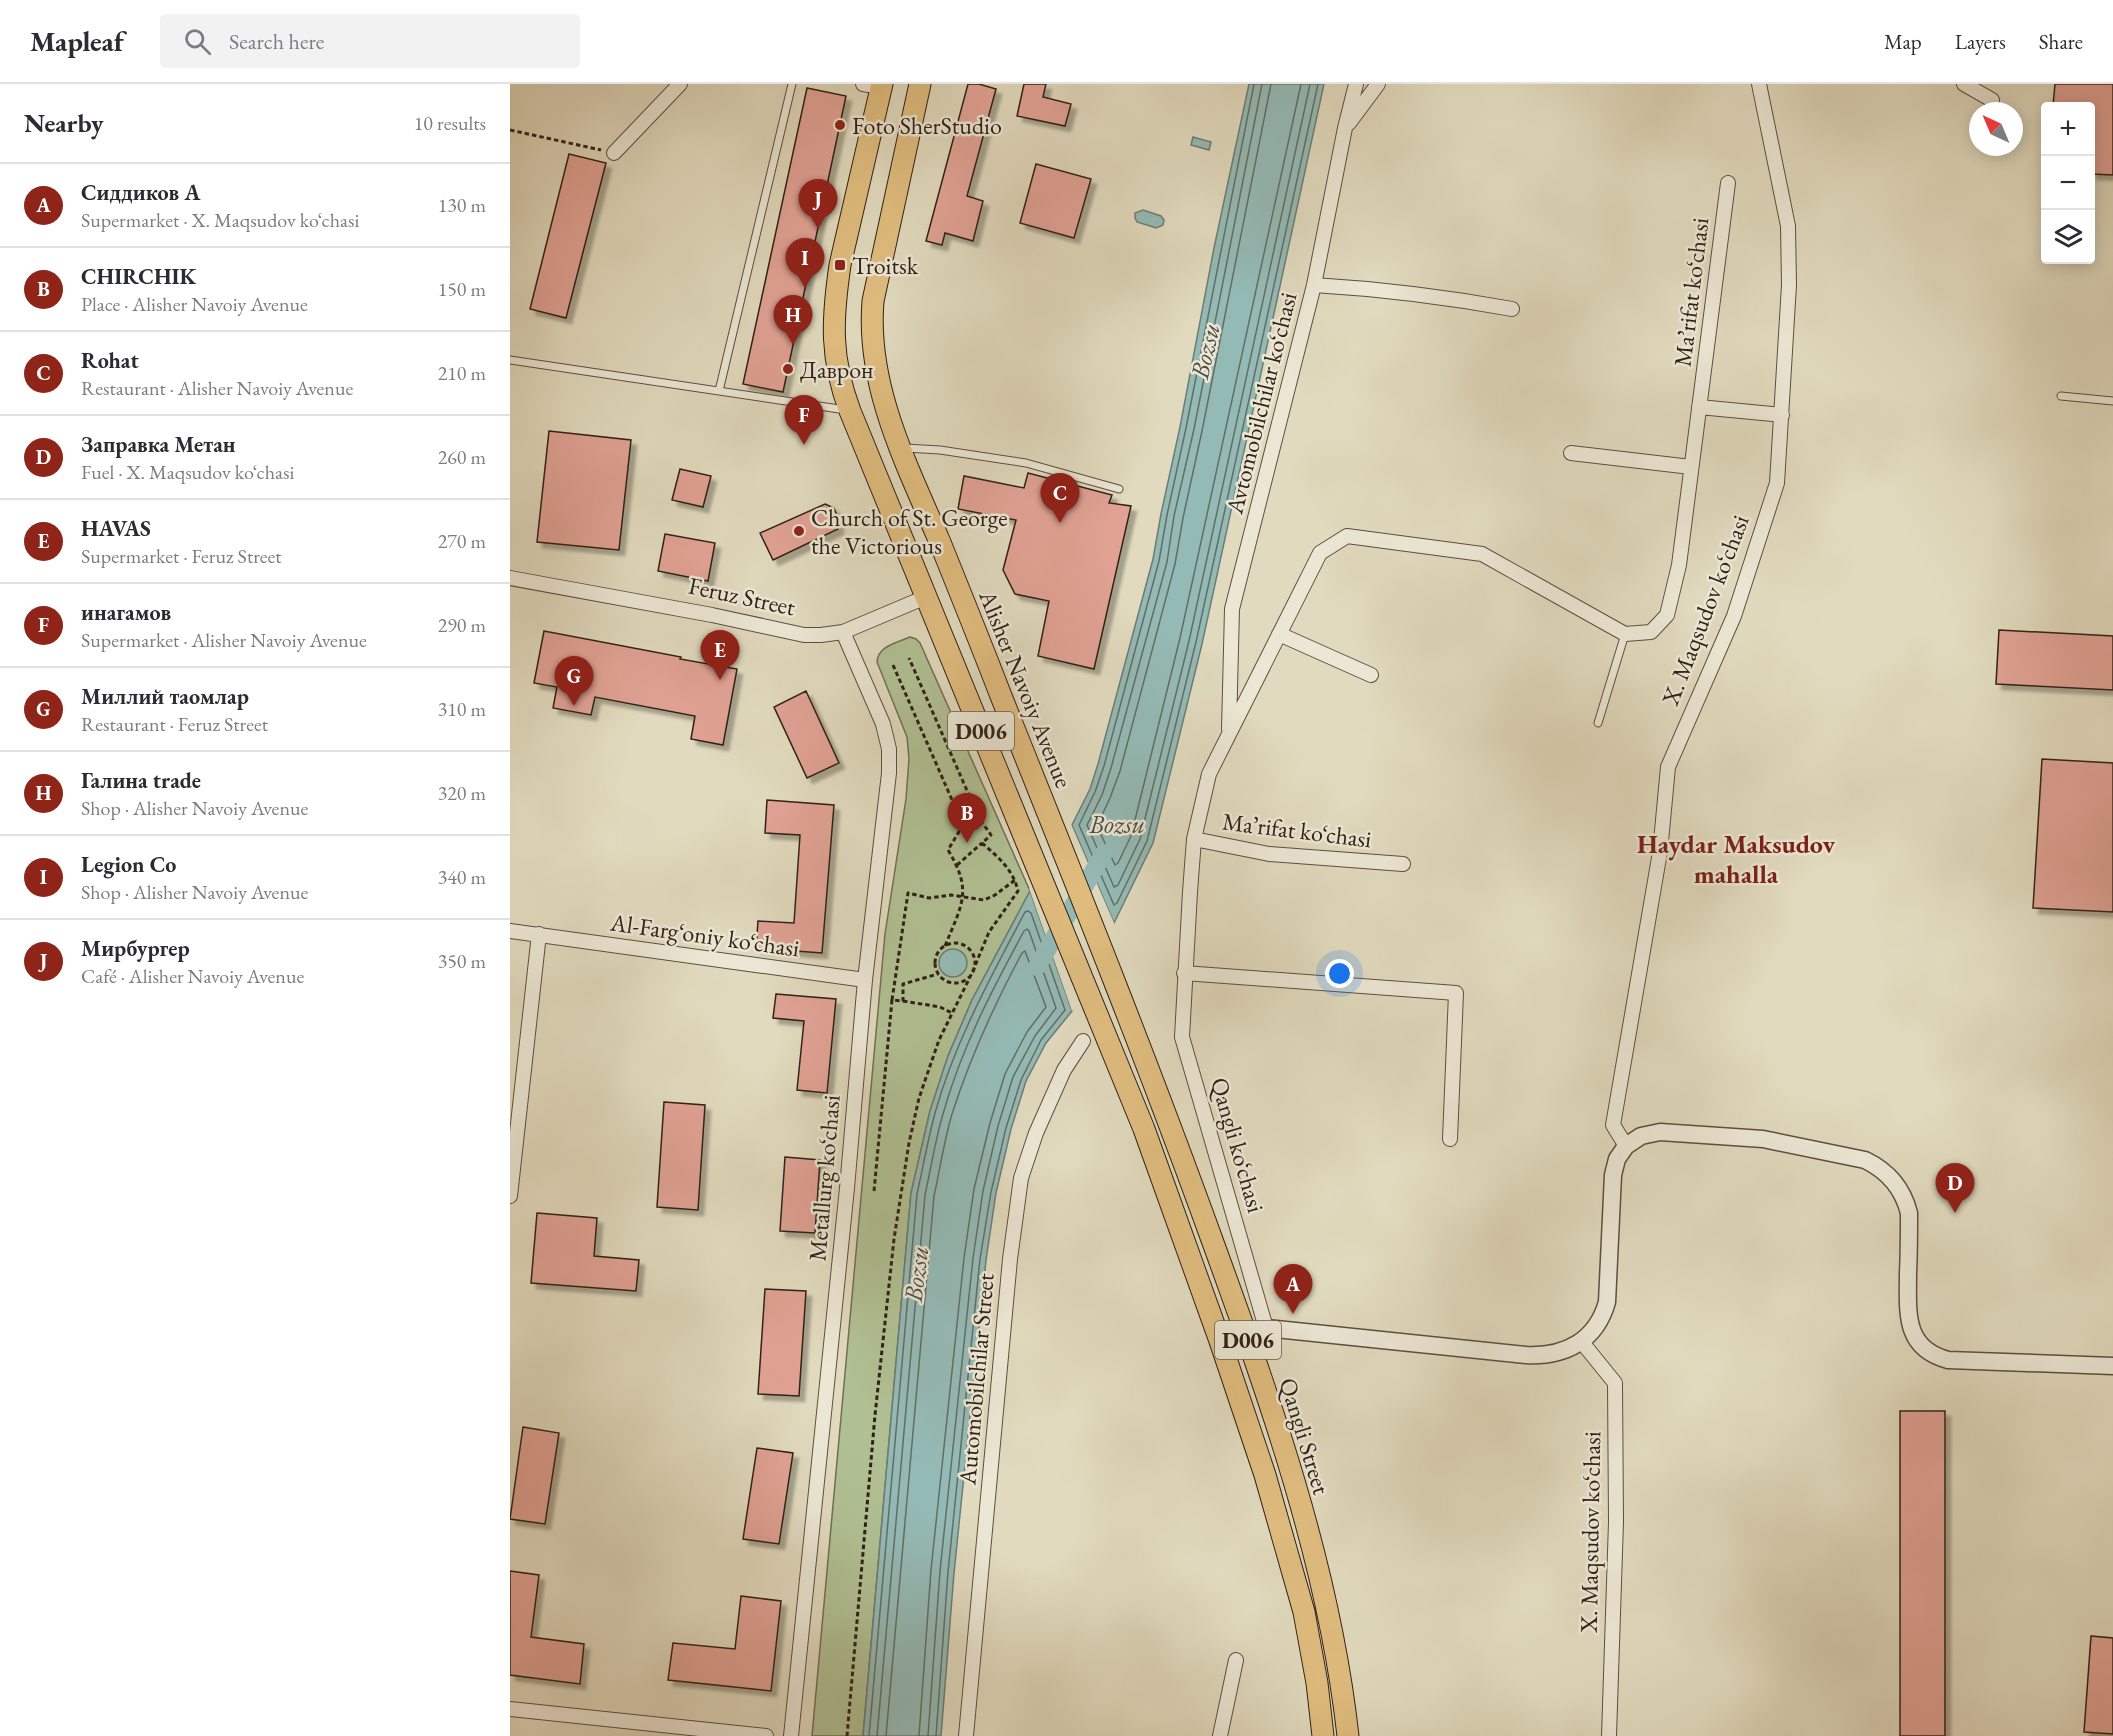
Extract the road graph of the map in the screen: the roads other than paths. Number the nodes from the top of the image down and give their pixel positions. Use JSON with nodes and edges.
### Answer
{"nodes":[{"id":1,"x":680,"y":84,"type":"edge"},
{"id":2,"x":792,"y":84,"type":"edge"},
{"id":3,"x":920,"y":84,"type":"edge"},
{"id":4,"x":1356,"y":84,"type":"edge"},
{"id":5,"x":1378,"y":84,"type":"edge"},
{"id":6,"x":1759,"y":84,"type":"edge"},
{"id":7,"x":1964,"y":84,"type":"edge"},
{"id":8,"x":875,"y":85,"type":"edge"},
{"id":9,"x":1992,"y":100,"type":"dead end"},
{"id":10,"x":1345,"y":128,"type":"junction"},
{"id":11,"x":614,"y":153,"type":"road end"},
{"id":12,"x":1728,"y":183,"type":"dead end"},
{"id":13,"x":1314,"y":285,"type":"junction"},
{"id":14,"x":1512,"y":309,"type":"dead end"},
{"id":15,"x":510,"y":360,"type":"edge"},
{"id":16,"x":719,"y":391,"type":"junction"},
{"id":17,"x":2061,"y":396,"type":"dead end"},
{"id":18,"x":2113,"y":401,"type":"edge"},
{"id":19,"x":1699,"y":407,"type":"junction"},
{"id":20,"x":850,"y":411,"type":"junction"},
{"id":21,"x":1782,"y":415,"type":"junction"},
{"id":22,"x":900,"y":448,"type":"junction"},
{"id":23,"x":1571,"y":453,"type":"dead end"},
{"id":24,"x":1691,"y":467,"type":"junction"},
{"id":25,"x":1119,"y":489,"type":"dead end"},
{"id":26,"x":510,"y":578,"type":"edge"},
{"id":27,"x":957,"y":584,"type":"junction"},
{"id":28,"x":926,"y":597,"type":"junction"},
{"id":29,"x":843,"y":632,"type":"junction"},
{"id":30,"x":1279,"y":634,"type":"junction"},
{"id":31,"x":1625,"y":634,"type":"junction"},
{"id":32,"x":1371,"y":675,"type":"dead end"},
{"id":33,"x":1598,"y":723,"type":"dead end"},
{"id":34,"x":1229,"y":734,"type":"junction"},
{"id":35,"x":1194,"y":838,"type":"junction"},
{"id":36,"x":1403,"y":864,"type":"dead end"},
{"id":37,"x":510,"y":931,"type":"edge"},
{"id":38,"x":539,"y":934,"type":"junction"},
{"id":39,"x":1105,"y":957,"type":"joint"},
{"id":40,"x":1184,"y":973,"type":"junction"},
{"id":41,"x":865,"y":980,"type":"junction"},
{"id":42,"x":1083,"y":1041,"type":"dead end"},
{"id":43,"x":1450,"y":1139,"type":"dead end"},
{"id":44,"x":1626,"y":1146,"type":"junction"},
{"id":45,"x":510,"y":1196,"type":"edge"},
{"id":46,"x":1256,"y":1331,"type":"junction"},
{"id":47,"x":1220,"y":1341,"type":"junction"},
{"id":48,"x":1581,"y":1341,"type":"junction"},
{"id":49,"x":2113,"y":1366,"type":"edge"},
{"id":50,"x":1236,"y":1660,"type":"dead end"},
{"id":51,"x":510,"y":1709,"type":"edge"},
{"id":52,"x":766,"y":1736,"type":"edge"},
{"id":53,"x":791,"y":1736,"type":"edge"},
{"id":54,"x":966,"y":1736,"type":"edge"},
{"id":55,"x":1220,"y":1736,"type":"edge"},
{"id":56,"x":1323,"y":1736,"type":"edge"},
{"id":57,"x":1348,"y":1736,"type":"edge"},
{"id":58,"x":1609,"y":1736,"type":"edge"}],
"edges":[{"from":1,"to":11,"type":"street"},
{"from":2,"to":16,"type":"lane"},
{"from":3,"to":22,"type":"main road","name":"Alisher Navoiy Avenue","number":"D006"},
{"from":4,"to":10,"type":"street","name":"Avtomobilchilar ko‘chasi"},
{"from":5,"to":10,"type":"street"},
{"from":6,"to":21,"type":"street","name":"X. Maqsudov ko‘chasi"},
{"from":7,"to":9,"type":"street"},
{"from":8,"to":20,"type":"main road","number":"D006"},
{"from":10,"to":13,"type":"street","name":"Avtomobilchilar ko‘chasi"},
{"from":12,"to":19,"type":"street","name":"Maʼrifat ko‘chasi"},
{"from":13,"to":14,"type":"street"},
{"from":13,"to":34,"type":"street","name":"Avtomobilchilar ko‘chasi"},
{"from":15,"to":16,"type":"lane"},
{"from":16,"to":20,"type":"lane"},
{"from":17,"to":18,"type":"lane"},
{"from":19,"to":21,"type":"street"},
{"from":19,"to":24,"type":"street","name":"Maʼrifat ko‘chasi"},
{"from":20,"to":28,"type":"main road","number":"D006"},
{"from":21,"to":44,"type":"street","name":"X. Maqsudov ko‘chasi"},
{"from":22,"to":25,"type":"lane"},
{"from":22,"to":27,"type":"main road","name":"Alisher Navoiy Avenue","number":"D006"},
{"from":23,"to":24,"type":"street"},
{"from":24,"to":31,"type":"street","name":"Maʼrifat ko‘chasi"},
{"from":26,"to":29,"type":"street","name":"Feruz Street"},
{"from":27,"to":28,"type":"main road","name":"Feruz Street"},
{"from":27,"to":39,"type":"main road","name":"Alisher Navoiy Avenue","number":"D006"},
{"from":28,"to":29,"type":"street","name":"Feruz Street"},
{"from":28,"to":47,"type":"main road","name":"Qangli Street","number":"D006"},
{"from":29,"to":41,"type":"street","name":"Metallurg ko‘chasi"},
{"from":30,"to":31,"type":"street","name":"Maʼrifat ko‘chasi"},
{"from":30,"to":32,"type":"street"},
{"from":30,"to":34,"type":"street","name":"Maʼrifat ko‘chasi"},
{"from":31,"to":33,"type":"lane"},
{"from":34,"to":35,"type":"street","name":"Maʼrifat ko‘chasi"},
{"from":35,"to":36,"type":"street","name":"Maʼrifat ko‘chasi"},
{"from":35,"to":40,"type":"street","name":"Qangli ko‘chasi"},
{"from":37,"to":38,"type":"street","name":"Al-Farg‘oniy ko‘chasi"},
{"from":38,"to":41,"type":"street","name":"Al-Farg‘oniy ko‘chasi"},
{"from":38,"to":45,"type":"street"},
{"from":39,"to":46,"type":"main road","name":"Qangli Street","number":"D006"},
{"from":40,"to":43,"type":"street"},
{"from":40,"to":46,"type":"street","name":"Qangli ko‘chasi"},
{"from":41,"to":53,"type":"street","name":"Metallurg ko‘chasi"},
{"from":42,"to":54,"type":"street","name":"Automobilchilar Street"},
{"from":44,"to":48,"type":"street"},
{"from":44,"to":49,"type":"street"},
{"from":46,"to":47,"type":"main road"},
{"from":46,"to":48,"type":"street"},
{"from":46,"to":57,"type":"main road","name":"Qangli Street","number":"D006"},
{"from":47,"to":56,"type":"main road","name":"Qangli Street","number":"D006"},
{"from":48,"to":58,"type":"street","name":"X. Maqsudov ko‘chasi"},
{"from":50,"to":55,"type":"street"},
{"from":51,"to":52,"type":"street"}]}
